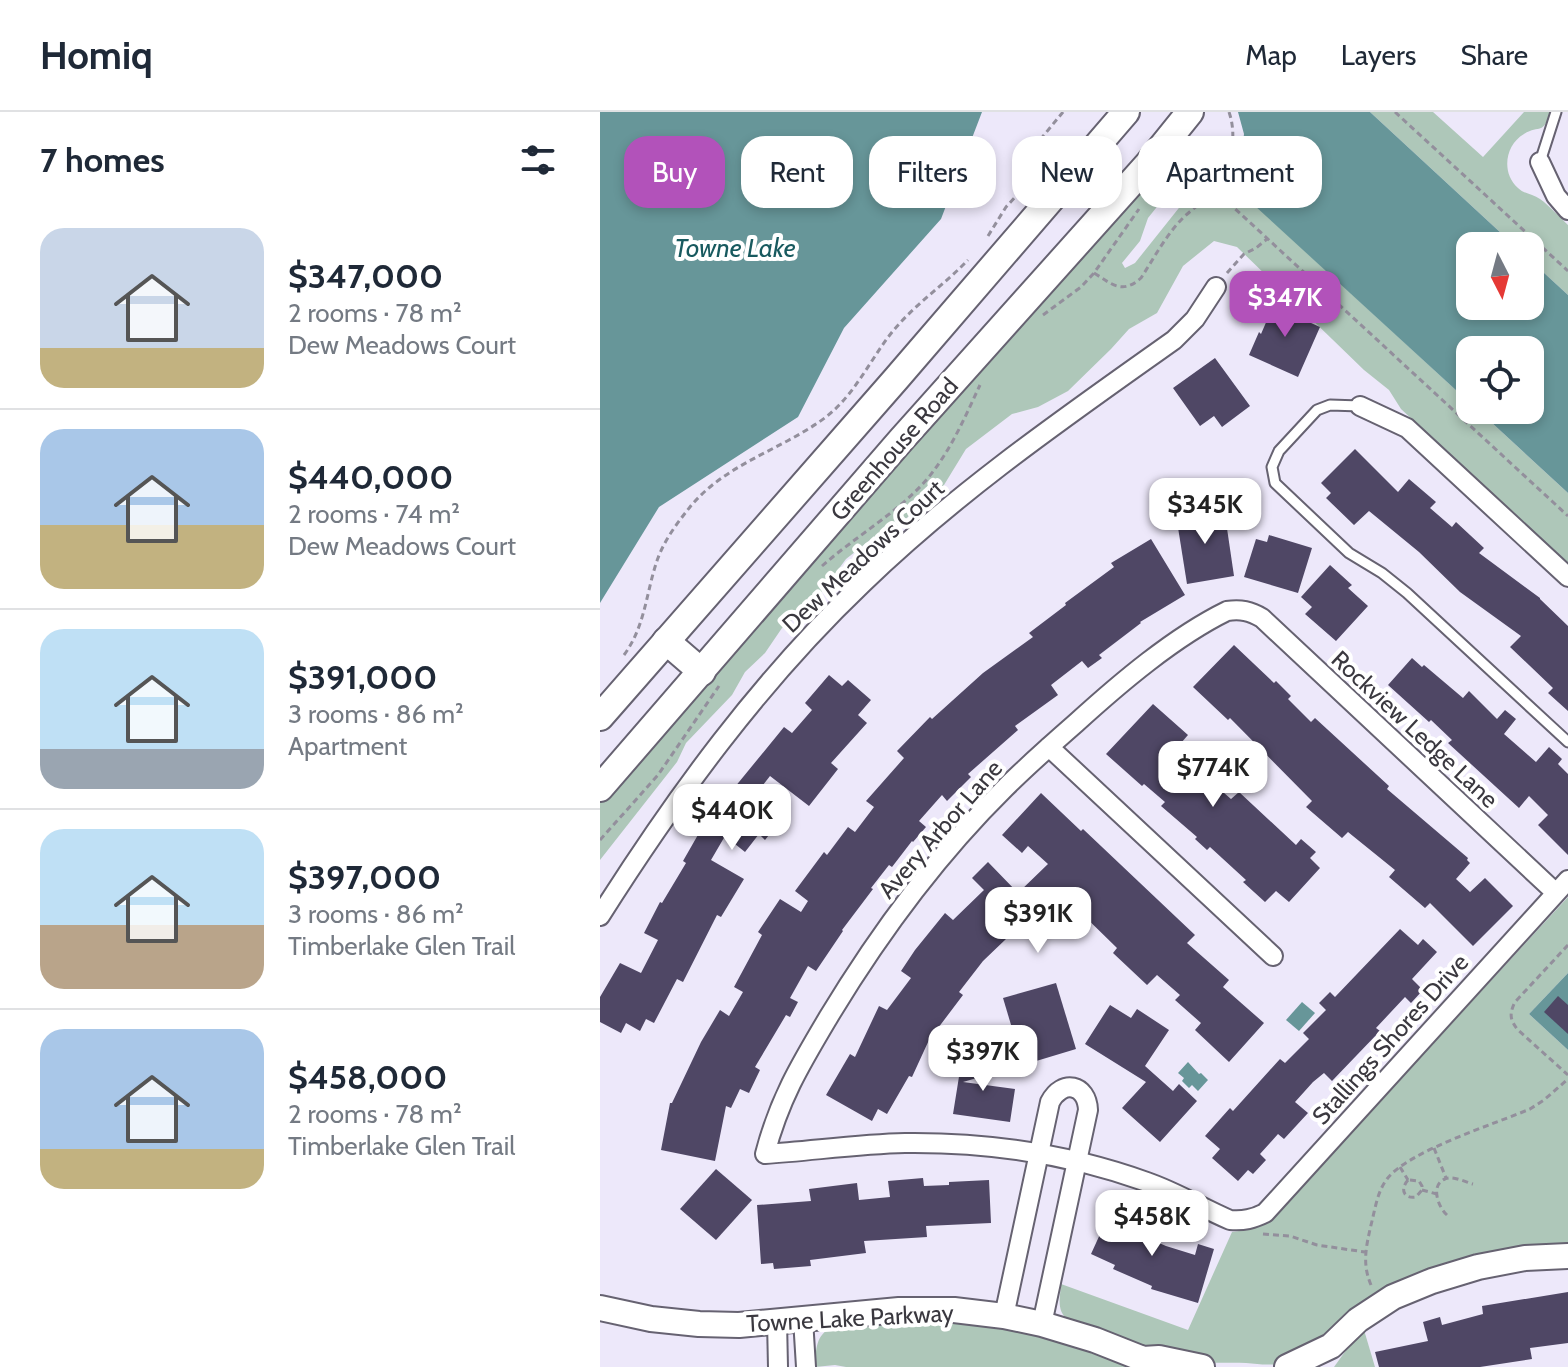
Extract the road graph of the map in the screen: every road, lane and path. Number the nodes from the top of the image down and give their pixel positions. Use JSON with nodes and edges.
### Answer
{"nodes":[{"id":1,"x":1063,"y":112,"type":"edge"},
{"id":2,"x":1126,"y":112,"type":"edge"},
{"id":3,"x":1229,"y":112,"type":"edge"},
{"id":4,"x":1395,"y":112,"type":"edge"},
{"id":5,"x":1556,"y":112,"type":"edge"},
{"id":6,"x":1189,"y":114,"type":"edge"},
{"id":7,"x":1234,"y":136,"type":"edge"},
{"id":8,"x":1540,"y":162,"type":"joint"},
{"id":9,"x":1139,"y":208,"type":"dead end"},
{"id":10,"x":1195,"y":208,"type":"edge"},
{"id":11,"x":1234,"y":208,"type":"edge"},
{"id":12,"x":1568,"y":210,"type":"edge"},
{"id":13,"x":1267,"y":239,"type":"junction"},
{"id":14,"x":982,"y":244,"type":"dead end"},
{"id":15,"x":974,"y":254,"type":"dead end"},
{"id":16,"x":1568,"y":271,"type":"edge"},
{"id":17,"x":1094,"y":273,"type":"junction"},
{"id":18,"x":1216,"y":287,"type":"joint"},
{"id":19,"x":1033,"y":321,"type":"dead end"},
{"id":20,"x":981,"y":385,"type":"dead end"},
{"id":21,"x":1360,"y":406,"type":"joint"},
{"id":22,"x":1568,"y":516,"type":"edge"},
{"id":23,"x":818,"y":570,"type":"dead end"},
{"id":24,"x":1568,"y":577,"type":"edge"},
{"id":25,"x":1236,"y":610,"type":"joint"},
{"id":26,"x":666,"y":641,"type":"junction"},
{"id":27,"x":620,"y":660,"type":"dead end"},
{"id":28,"x":712,"y":677,"type":"junction"},
{"id":29,"x":600,"y":717,"type":"edge"},
{"id":30,"x":1568,"y":742,"type":"edge"},
{"id":31,"x":1049,"y":747,"type":"junction"},
{"id":32,"x":600,"y":788,"type":"edge"},
{"id":33,"x":600,"y":840,"type":"edge"},
{"id":34,"x":1562,"y":887,"type":"edge"},
{"id":35,"x":600,"y":916,"type":"edge"},
{"id":36,"x":1568,"y":945,"type":"edge"},
{"id":37,"x":1273,"y":956,"type":"dead end"},
{"id":38,"x":1568,"y":1077,"type":"edge"},
{"id":39,"x":1434,"y":1148,"type":"junction"},
{"id":40,"x":1039,"y":1154,"type":"junction"},
{"id":41,"x":1077,"y":1162,"type":"junction"},
{"id":42,"x":1400,"y":1167,"type":"junction"},
{"id":43,"x":1446,"y":1178,"type":"junction"},
{"id":44,"x":1408,"y":1180,"type":"junction"},
{"id":45,"x":1473,"y":1184,"type":"dead end"},
{"id":46,"x":1422,"y":1190,"type":"junction"},
{"id":47,"x":1437,"y":1194,"type":"junction"},
{"id":48,"x":1447,"y":1215,"type":"dead end"},
{"id":49,"x":1261,"y":1234,"type":"dead end"},
{"id":50,"x":1365,"y":1252,"type":"junction"},
{"id":51,"x":1568,"y":1256,"type":"edge"},
{"id":52,"x":1371,"y":1285,"type":"dead end"},
{"id":53,"x":600,"y":1308,"type":"edge"},
{"id":54,"x":1004,"y":1316,"type":"junction"},
{"id":55,"x":803,"y":1319,"type":"junction"},
{"id":56,"x":777,"y":1321,"type":"junction"},
{"id":57,"x":1042,"y":1324,"type":"junction"},
{"id":58,"x":1329,"y":1357,"type":"edge"},
{"id":59,"x":1146,"y":1363,"type":"edge"},
{"id":60,"x":778,"y":1367,"type":"edge"},
{"id":61,"x":806,"y":1367,"type":"edge"},
{"id":62,"x":1202,"y":1367,"type":"edge"},
{"id":63,"x":1287,"y":1367,"type":"edge"}],
"edges":[{"from":1,"to":14,"type":"path"},
{"from":2,"to":26,"type":"main road","name":"Greenhouse Road"},
{"from":3,"to":7,"type":"path"},
{"from":4,"to":16,"type":"path"},
{"from":5,"to":8,"type":"lane"},
{"from":6,"to":28,"type":"main road","name":"Greenhouse Road"},
{"from":8,"to":12,"type":"street"},
{"from":9,"to":17,"type":"path"},
{"from":10,"to":17,"type":"path"},
{"from":11,"to":13,"type":"path"},
{"from":13,"to":18,"type":"path"},
{"from":13,"to":22,"type":"path"},
{"from":15,"to":27,"type":"path"},
{"from":17,"to":19,"type":"path"},
{"from":18,"to":35,"type":"street","name":"Dew Meadows Court"},
{"from":20,"to":23,"type":"path"},
{"from":21,"to":24,"type":"street"},
{"from":21,"to":30,"type":"lane"},
{"from":25,"to":31,"type":"street","name":"Avery Arbor Lane"},
{"from":25,"to":34,"type":"street","name":"Rockview Ledge Lane"},
{"from":26,"to":28,"type":"main road"},
{"from":26,"to":29,"type":"main road","name":"Greenhouse Road"},
{"from":28,"to":32,"type":"main road","name":"Greenhouse Road"},
{"from":28,"to":33,"type":"path"},
{"from":31,"to":37,"type":"street"},
{"from":31,"to":40,"type":"street","name":"Avery Arbor Lane"},
{"from":34,"to":41,"type":"street","name":"Stallings Shores Drive"},
{"from":36,"to":38,"type":"path"},
{"from":38,"to":39,"type":"path"},
{"from":39,"to":42,"type":"path"},
{"from":39,"to":43,"type":"path"},
{"from":40,"to":41,"type":"street"},
{"from":40,"to":41,"type":"street"},
{"from":40,"to":54,"type":"street"},
{"from":41,"to":57,"type":"street"},
{"from":42,"to":44,"type":"path"},
{"from":42,"to":50,"type":"path"},
{"from":43,"to":45,"type":"path"},
{"from":43,"to":47,"type":"path"},
{"from":44,"to":46,"type":"path"},
{"from":44,"to":46,"type":"path"},
{"from":46,"to":47,"type":"path"},
{"from":47,"to":48,"type":"path"},
{"from":49,"to":50,"type":"path"},
{"from":50,"to":52,"type":"path"},
{"from":51,"to":58,"type":"street"},
{"from":53,"to":56,"type":"street","name":"Towne Lake Parkway"},
{"from":54,"to":55,"type":"street","name":"Towne Lake Parkway"},
{"from":54,"to":57,"type":"street","name":"Towne Lake Parkway"},
{"from":55,"to":56,"type":"street","name":"Towne Lake Parkway"},
{"from":55,"to":61,"type":"street"},
{"from":56,"to":60,"type":"street"},
{"from":57,"to":59,"type":"street","name":"Towne Lake Parkway"},
{"from":58,"to":63,"type":"street"},
{"from":59,"to":62,"type":"street","name":"Towne Lake Parkway"}]}
